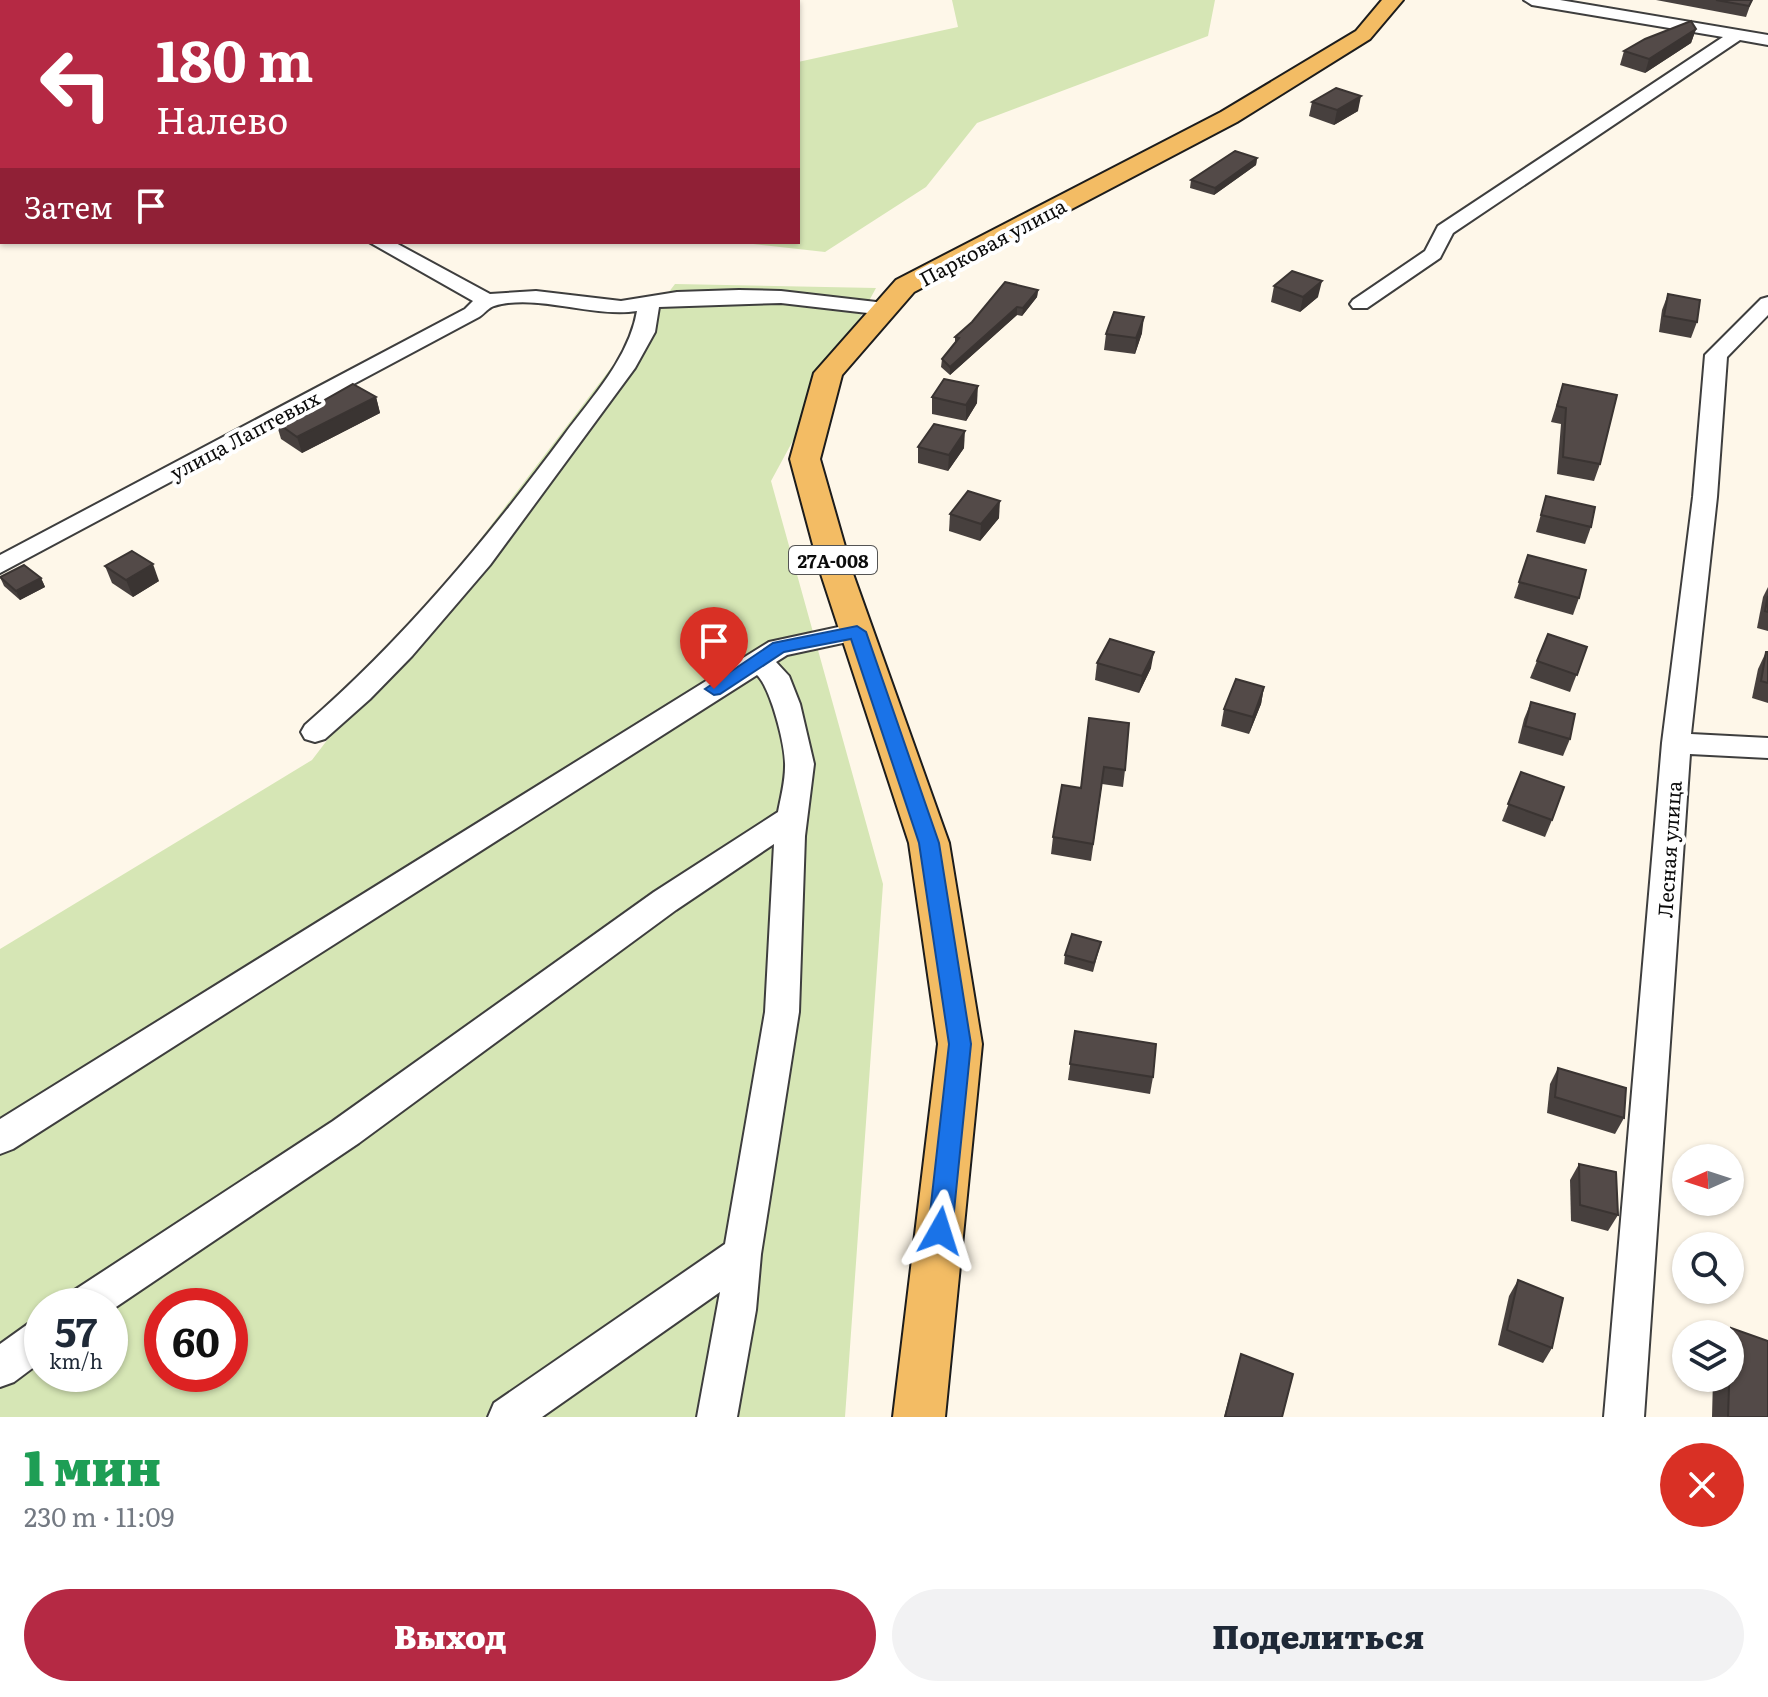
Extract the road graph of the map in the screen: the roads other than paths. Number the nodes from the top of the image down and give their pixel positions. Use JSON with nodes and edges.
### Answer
{"nodes":[{"id":1,"x":1393,"y":0,"type":"edge"},
{"id":2,"x":1532,"y":0,"type":"edge"},
{"id":3,"x":1737,"y":35,"type":"junction"},
{"id":4,"x":1768,"y":40,"type":"edge"},
{"id":5,"x":383,"y":244,"type":"edge"},
{"id":6,"x":486,"y":300,"type":"junction"},
{"id":7,"x":649,"y":303,"type":"junction"},
{"id":8,"x":1768,"y":303,"type":"edge"},
{"id":9,"x":1360,"y":304,"type":"dead end"},
{"id":10,"x":885,"y":309,"type":"junction"},
{"id":11,"x":0,"y":565,"type":"edge"},
{"id":12,"x":857,"y":632,"type":"junction"},
{"id":13,"x":758,"y":661,"type":"junction"},
{"id":14,"x":315,"y":732,"type":"dead end"},
{"id":15,"x":1676,"y":743,"type":"junction"},
{"id":16,"x":1768,"y":748,"type":"edge"},
{"id":17,"x":793,"y":817,"type":"junction"},
{"id":18,"x":0,"y":1138,"type":"edge"},
{"id":19,"x":742,"y":1254,"type":"junction"},
{"id":20,"x":111,"y":1288,"type":"edge"},
{"id":21,"x":24,"y":1350,"type":"edge"},
{"id":22,"x":0,"y":1368,"type":"edge"},
{"id":23,"x":508,"y":1417,"type":"edge"},
{"id":24,"x":717,"y":1417,"type":"edge"},
{"id":25,"x":919,"y":1417,"type":"edge"},
{"id":26,"x":1624,"y":1417,"type":"edge"}],
"edges":[{"from":1,"to":10,"type":"main road","name":"Парковая улица","number":"27А-008"},
{"from":2,"to":3,"type":"street"},
{"from":3,"to":4,"type":"street"},
{"from":3,"to":9,"type":"street"},
{"from":5,"to":6,"type":"street"},
{"from":6,"to":7,"type":"street"},
{"from":6,"to":11,"type":"street","name":"улица Лаптевых"},
{"from":7,"to":10,"type":"street"},
{"from":7,"to":14,"type":"street"},
{"from":8,"to":15,"type":"street","name":"Лесная улица"},
{"from":10,"to":12,"type":"main road","name":"Парковая улица","number":"27А-008"},
{"from":12,"to":13,"type":"street"},
{"from":12,"to":25,"type":"main road","name":"Парковая улица","number":"27А-008"},
{"from":13,"to":17,"type":"street"},
{"from":13,"to":18,"type":"street"},
{"from":15,"to":16,"type":"street"},
{"from":15,"to":26,"type":"street","name":"Лесная улица"},
{"from":17,"to":19,"type":"street"},
{"from":17,"to":20,"type":"street"},
{"from":19,"to":23,"type":"street"},
{"from":19,"to":24,"type":"street"},
{"from":21,"to":22,"type":"street"}]}
